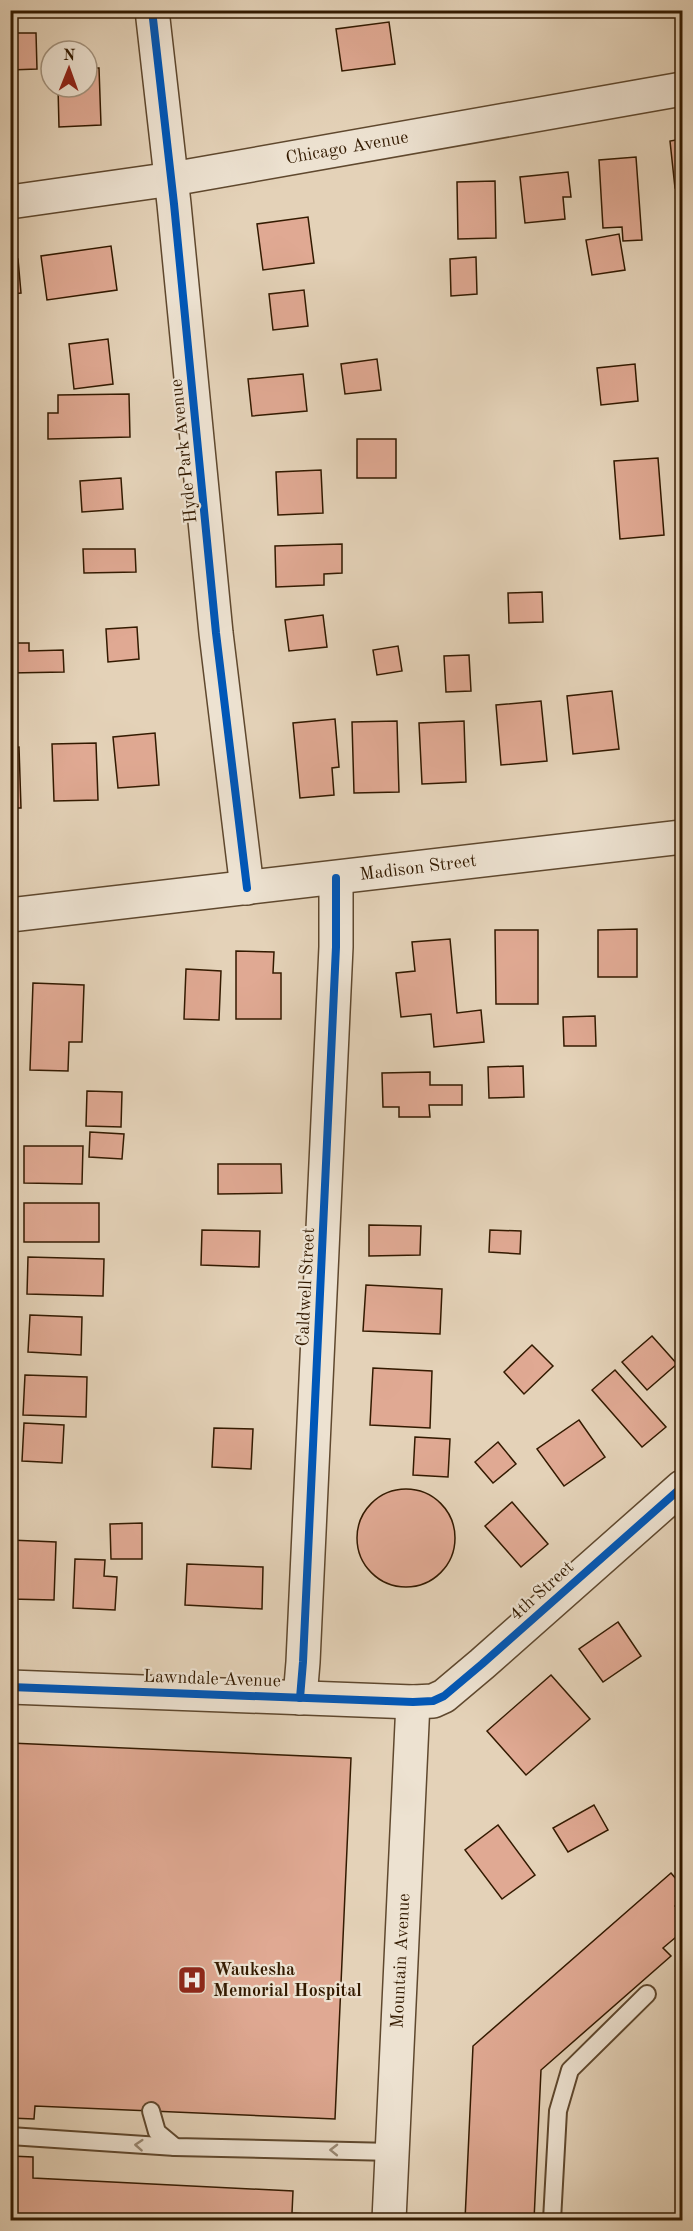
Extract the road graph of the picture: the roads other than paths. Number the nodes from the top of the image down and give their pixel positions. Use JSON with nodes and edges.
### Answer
{"nodes":[{"id":1,"x":152,"y":10,"type":"edge"},
{"id":2,"x":682,"y":89,"type":"edge"},
{"id":3,"x":172,"y":179,"type":"junction"},
{"id":4,"x":10,"y":202,"type":"edge"},
{"id":5,"x":682,"y":837,"type":"edge"},
{"id":6,"x":336,"y":878,"type":"junction"},
{"id":7,"x":246,"y":888,"type":"junction"},
{"id":8,"x":10,"y":915,"type":"edge"},
{"id":9,"x":682,"y":1487,"type":"edge"},
{"id":10,"x":10,"y":1686,"type":"edge"},
{"id":11,"x":300,"y":1698,"type":"junction"},
{"id":12,"x":413,"y":1702,"type":"junction"},
{"id":13,"x":647,"y":1994,"type":"dead end"},
{"id":14,"x":151,"y":2111,"type":"dead end"},
{"id":15,"x":10,"y":2136,"type":"edge"},
{"id":16,"x":175,"y":2147,"type":"junction"},
{"id":17,"x":393,"y":2152,"type":"junction"},
{"id":18,"x":389,"y":2220,"type":"edge"},
{"id":19,"x":552,"y":2220,"type":"edge"}],
"edges":[{"from":1,"to":3,"type":"street","name":"Hyde Park Avenue"},
{"from":2,"to":3,"type":"street","name":"Chicago Avenue"},
{"from":3,"to":4,"type":"street","name":"Chicago Avenue"},
{"from":3,"to":7,"type":"street","name":"Hyde Park Avenue"},
{"from":5,"to":6,"type":"street","name":"Madison Street"},
{"from":6,"to":7,"type":"street","name":"Madison Street"},
{"from":6,"to":11,"type":"street","name":"Caldwell Street"},
{"from":7,"to":8,"type":"street","name":"Madison Street"},
{"from":9,"to":12,"type":"street","name":"4th Street"},
{"from":10,"to":11,"type":"street","name":"Lawndale Avenue"},
{"from":11,"to":12,"type":"street","name":"Lawndale Avenue"},
{"from":12,"to":17,"type":"street","name":"Mountain Avenue"},
{"from":13,"to":19,"type":"lane"},
{"from":14,"to":16,"type":"lane"},
{"from":16,"to":15,"type":"lane","one_way":true},
{"from":17,"to":16,"type":"lane","one_way":true},
{"from":17,"to":18,"type":"street","name":"Mountain Avenue"}]}
